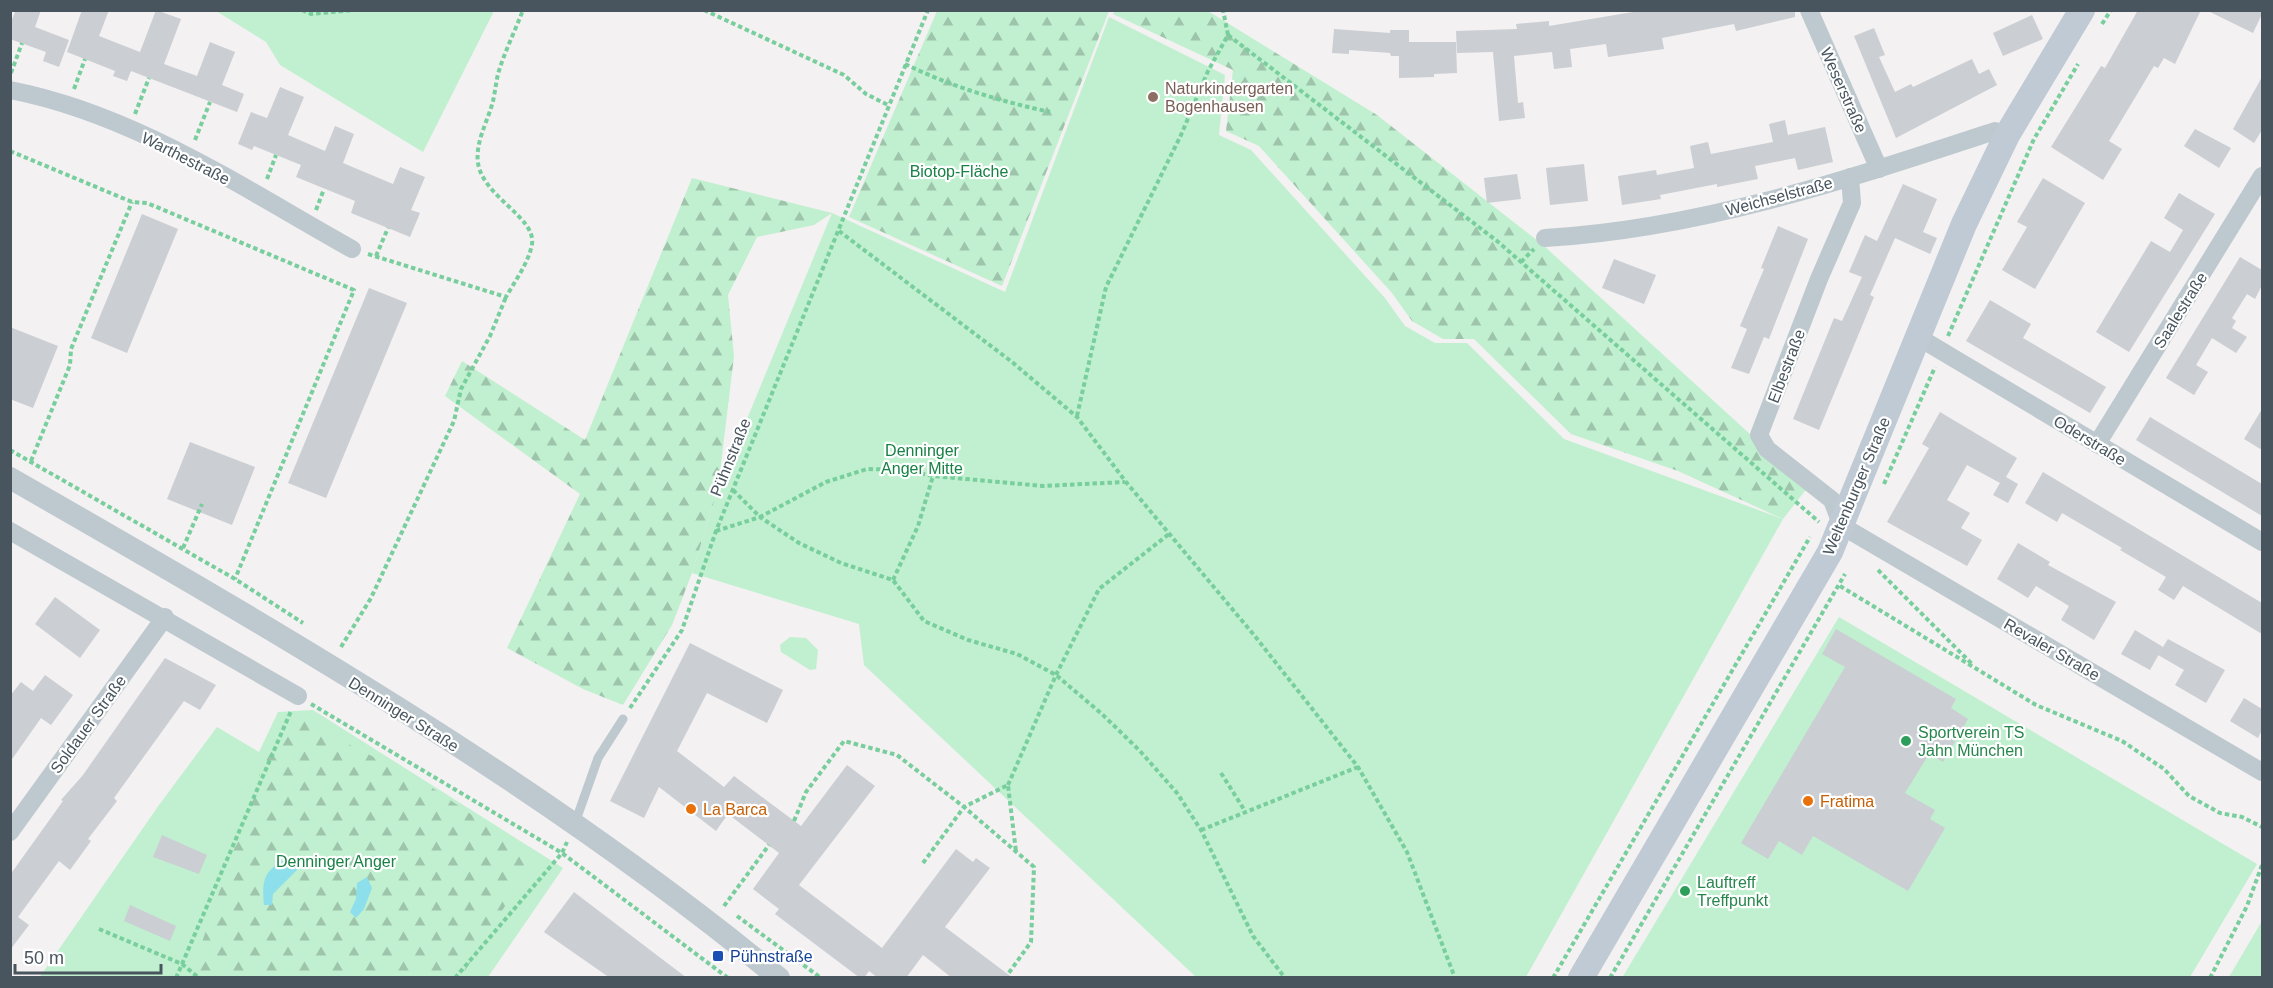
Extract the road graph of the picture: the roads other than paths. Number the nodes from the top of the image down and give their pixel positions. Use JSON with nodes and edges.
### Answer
{"nodes":[{"id":1,"x":1809,"y":10,"type":"edge"},
{"id":2,"x":2082,"y":10,"type":"edge"},
{"id":3,"x":10,"y":90,"type":"edge"},
{"id":4,"x":2007,"y":135,"type":"junction"},
{"id":5,"x":1879,"y":169,"type":"junction"},
{"id":6,"x":2262,"y":176,"type":"edge"},
{"id":7,"x":1850,"y":177,"type":"junction"},
{"id":8,"x":1545,"y":238,"type":"dead end"},
{"id":9,"x":352,"y":249,"type":"road end"},
{"id":10,"x":1918,"y":338,"type":"junction"},
{"id":11,"x":2097,"y":444,"type":"junction"},
{"id":12,"x":10,"y":478,"type":"edge"},
{"id":13,"x":1842,"y":526,"type":"junction"},
{"id":14,"x":10,"y":531,"type":"edge"},
{"id":15,"x":2262,"y":542,"type":"edge"},
{"id":16,"x":165,"y":617,"type":"junction"},
{"id":17,"x":298,"y":696,"type":"road end"},
{"id":18,"x":623,"y":719,"type":"road end"},
{"id":19,"x":2262,"y":772,"type":"edge"},
{"id":20,"x":575,"y":826,"type":"junction"},
{"id":21,"x":10,"y":832,"type":"edge"},
{"id":22,"x":779,"y":978,"type":"edge"},
{"id":23,"x":1581,"y":978,"type":"edge"}],
"edges":[{"from":1,"to":5,"type":"street","name":"Weserstraße"},
{"from":2,"to":4,"type":"main road","name":"Weltenburger Straße"},
{"from":3,"to":9,"type":"street","name":"Warthestraße"},
{"from":4,"to":5,"type":"street","name":"Weichselstraße"},
{"from":4,"to":10,"type":"main road","name":"Weltenburger Straße"},
{"from":5,"to":7,"type":"street","name":"Weichselstraße"},
{"from":6,"to":11,"type":"street","name":"Saalestraße"},
{"from":7,"to":8,"type":"street","name":"Weichselstraße"},
{"from":7,"to":13,"type":"street","name":"Elbestraße"},
{"from":10,"to":11,"type":"street","name":"Oderstraße"},
{"from":10,"to":13,"type":"main road","name":"Weltenburger Straße"},
{"from":11,"to":15,"type":"street","name":"Oderstraße"},
{"from":12,"to":20,"type":"street","name":"Denninger Straße"},
{"from":13,"to":19,"type":"street","name":"Revaler Straße"},
{"from":13,"to":23,"type":"main road","name":"Weltenburger Straße"},
{"from":14,"to":16,"type":"street"},
{"from":16,"to":17,"type":"street"},
{"from":16,"to":21,"type":"street","name":"Soldauer Straße"},
{"from":18,"to":20,"type":"lane"},
{"from":20,"to":22,"type":"street","name":"Denninger Straße"}]}
